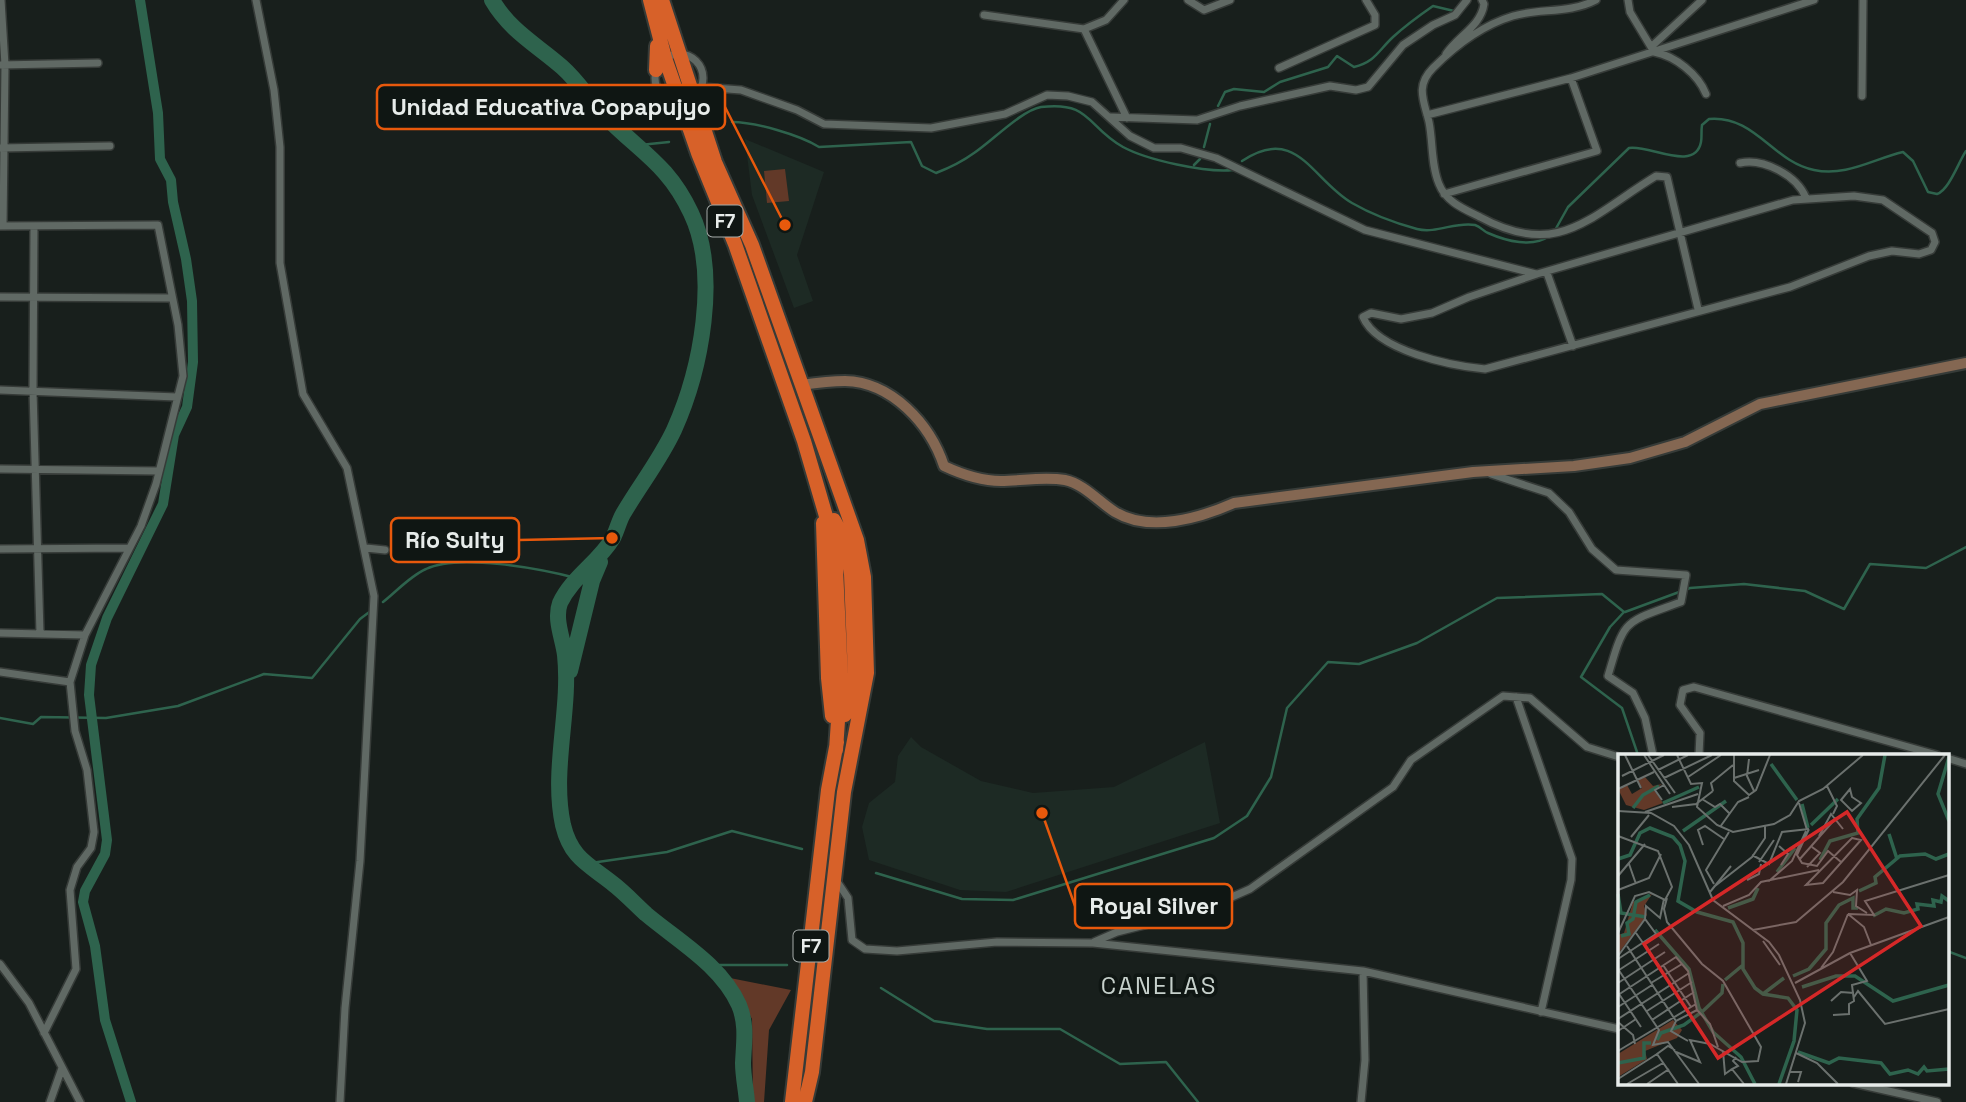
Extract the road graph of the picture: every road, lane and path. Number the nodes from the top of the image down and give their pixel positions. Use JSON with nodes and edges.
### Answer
{"nodes":[{"id":1,"x":1,"y":0,"type":"edge"},
{"id":2,"x":256,"y":0,"type":"edge"},
{"id":3,"x":650,"y":0,"type":"edge"},
{"id":4,"x":662,"y":0,"type":"edge"},
{"id":5,"x":1124,"y":0,"type":"edge"},
{"id":6,"x":1188,"y":0,"type":"edge"},
{"id":7,"x":1230,"y":0,"type":"edge"},
{"id":8,"x":1366,"y":0,"type":"edge"},
{"id":9,"x":1467,"y":0,"type":"edge"},
{"id":10,"x":1482,"y":0,"type":"edge"},
{"id":11,"x":1596,"y":0,"type":"edge"},
{"id":12,"x":1628,"y":0,"type":"edge"},
{"id":13,"x":1702,"y":0,"type":"edge"},
{"id":14,"x":1814,"y":0,"type":"edge"},
{"id":15,"x":1863,"y":0,"type":"edge"},
{"id":16,"x":984,"y":15,"type":"dead end"},
{"id":17,"x":1084,"y":29,"type":"junction"},
{"id":18,"x":664,"y":34,"type":"junction"},
{"id":19,"x":1652,"y":50,"type":"junction"},
{"id":20,"x":671,"y":56,"type":"junction"},
{"id":21,"x":692,"y":59,"type":"junction"},
{"id":22,"x":1442,"y":60,"type":"junction"},
{"id":23,"x":98,"y":63,"type":"dead end"},
{"id":24,"x":2,"y":65,"type":"edge"},
{"id":25,"x":1279,"y":68,"type":"dead end"},
{"id":26,"x":656,"y":71,"type":"junction"},
{"id":27,"x":1571,"y":78,"type":"junction"},
{"id":28,"x":1706,"y":94,"type":"dead end"},
{"id":29,"x":691,"y":95,"type":"junction"},
{"id":30,"x":1863,"y":96,"type":"dead end"},
{"id":31,"x":666,"y":98,"type":"junction"},
{"id":32,"x":1427,"y":115,"type":"junction"},
{"id":33,"x":1109,"y":117,"type":"junction"},
{"id":34,"x":1127,"y":118,"type":"junction"},
{"id":35,"x":695,"y":124,"type":"junction"},
{"id":36,"x":110,"y":146,"type":"dead end"},
{"id":37,"x":1,"y":148,"type":"edge"},
{"id":38,"x":1740,"y":163,"type":"dead end"},
{"id":39,"x":1444,"y":194,"type":"junction"},
{"id":40,"x":1806,"y":198,"type":"junction"},
{"id":41,"x":1,"y":226,"type":"edge"},
{"id":42,"x":34,"y":226,"type":"junction"},
{"id":43,"x":1680,"y":233,"type":"junction"},
{"id":44,"x":1547,"y":273,"type":"junction"},
{"id":45,"x":1537,"y":274,"type":"junction"},
{"id":46,"x":0,"y":297,"type":"edge"},
{"id":47,"x":34,"y":297,"type":"junction"},
{"id":48,"x":172,"y":298,"type":"junction"},
{"id":49,"x":1698,"y":309,"type":"junction"},
{"id":50,"x":1573,"y":346,"type":"junction"},
{"id":51,"x":1966,"y":363,"type":"edge"},
{"id":52,"x":801,"y":385,"type":"junction"},
{"id":53,"x":0,"y":390,"type":"edge"},
{"id":54,"x":33,"y":391,"type":"junction"},
{"id":55,"x":177,"y":397,"type":"junction"},
{"id":56,"x":0,"y":469,"type":"edge"},
{"id":57,"x":35,"y":469,"type":"junction"},
{"id":58,"x":159,"y":471,"type":"junction"},
{"id":59,"x":1473,"y":472,"type":"junction"},
{"id":60,"x":38,"y":548,"type":"junction"},
{"id":61,"x":128,"y":548,"type":"junction"},
{"id":62,"x":366,"y":548,"type":"junction"},
{"id":63,"x":0,"y":549,"type":"edge"},
{"id":64,"x":384,"y":550,"type":"dead end"},
{"id":65,"x":0,"y":633,"type":"edge"},
{"id":66,"x":40,"y":633,"type":"junction"},
{"id":67,"x":85,"y":635,"type":"junction"},
{"id":68,"x":0,"y":672,"type":"edge"},
{"id":69,"x":70,"y":682,"type":"junction"},
{"id":70,"x":1516,"y":697,"type":"junction"},
{"id":71,"x":1653,"y":754,"type":"edge"},
{"id":72,"x":1699,"y":754,"type":"edge"},
{"id":73,"x":1933,"y":754,"type":"edge"},
{"id":74,"x":1618,"y":757,"type":"edge"},
{"id":75,"x":1948,"y":758,"type":"edge"},
{"id":76,"x":1966,"y":764,"type":"edge"},
{"id":77,"x":835,"y":877,"type":"junction"},
{"id":78,"x":1093,"y":943,"type":"junction"},
{"id":79,"x":0,"y":964,"type":"edge"},
{"id":80,"x":1363,"y":971,"type":"junction"},
{"id":81,"x":1541,"y":1012,"type":"junction"},
{"id":82,"x":1618,"y":1030,"type":"edge"},
{"id":83,"x":44,"y":1033,"type":"junction"},
{"id":84,"x":62,"y":1068,"type":"junction"},
{"id":85,"x":1857,"y":1084,"type":"edge"},
{"id":86,"x":50,"y":1102,"type":"edge"},
{"id":87,"x":80,"y":1102,"type":"edge"},
{"id":88,"x":340,"y":1102,"type":"edge"},
{"id":89,"x":792,"y":1102,"type":"edge"},
{"id":90,"x":806,"y":1102,"type":"edge"},
{"id":91,"x":1361,"y":1102,"type":"edge"},
{"id":92,"x":1937,"y":1102,"type":"edge"}],
"edges":[{"from":1,"to":24,"type":"street"},
{"from":2,"to":62,"type":"street"},
{"from":3,"to":18,"type":"highway","number":"F7"},
{"from":4,"to":18,"type":"highway","number":"F7"},
{"from":5,"to":17,"type":"street"},
{"from":6,"to":7,"type":"street"},
{"from":8,"to":25,"type":"street"},
{"from":9,"to":34,"type":"street"},
{"from":10,"to":22,"type":"street"},
{"from":11,"to":22,"type":"street"},
{"from":12,"to":19,"type":"street"},
{"from":13,"to":19,"type":"street"},
{"from":14,"to":19,"type":"street"},
{"from":15,"to":30,"type":"street"},
{"from":16,"to":17,"type":"street"},
{"from":17,"to":34,"type":"street"},
{"from":18,"to":20,"type":"highway","number":"F7"},
{"from":18,"to":21,"type":"highway"},
{"from":18,"to":26,"type":"highway"},
{"from":19,"to":27,"type":"street"},
{"from":19,"to":28,"type":"street"},
{"from":20,"to":21,"type":"street"},
{"from":20,"to":26,"type":"street"},
{"from":20,"to":29,"type":"highway","number":"F7"},
{"from":21,"to":29,"type":"street"},
{"from":22,"to":32,"type":"street"},
{"from":23,"to":24,"type":"street"},
{"from":24,"to":37,"type":"street"},
{"from":26,"to":31,"type":"street"},
{"from":27,"to":32,"type":"street"},
{"from":27,"to":39,"type":"street"},
{"from":29,"to":31,"type":"street"},
{"from":29,"to":33,"type":"street"},
{"from":29,"to":35,"type":"highway","number":"F7"},
{"from":31,"to":35,"type":"highway"},
{"from":32,"to":39,"type":"street"},
{"from":33,"to":34,"type":"street"},
{"from":33,"to":45,"type":"street"},
{"from":35,"to":52,"type":"highway","number":"F7"},
{"from":35,"to":89,"type":"highway","number":"F7"},
{"from":36,"to":37,"type":"street"},
{"from":37,"to":41,"type":"street"},
{"from":38,"to":40,"type":"street"},
{"from":39,"to":43,"type":"street"},
{"from":40,"to":43,"type":"street"},
{"from":40,"to":49,"type":"street"},
{"from":41,"to":42,"type":"street"},
{"from":42,"to":47,"type":"street"},
{"from":42,"to":48,"type":"street"},
{"from":43,"to":44,"type":"street"},
{"from":43,"to":49,"type":"street"},
{"from":44,"to":45,"type":"street"},
{"from":44,"to":50,"type":"street"},
{"from":45,"to":50,"type":"street"},
{"from":46,"to":47,"type":"street"},
{"from":47,"to":48,"type":"street"},
{"from":47,"to":54,"type":"street"},
{"from":48,"to":55,"type":"street"},
{"from":49,"to":50,"type":"street"},
{"from":51,"to":59,"type":"street"},
{"from":52,"to":59,"type":"street"},
{"from":52,"to":77,"type":"highway","number":"F7"},
{"from":53,"to":54,"type":"street"},
{"from":54,"to":55,"type":"street"},
{"from":54,"to":57,"type":"street"},
{"from":55,"to":58,"type":"street"},
{"from":56,"to":57,"type":"street"},
{"from":57,"to":58,"type":"street"},
{"from":57,"to":60,"type":"street"},
{"from":58,"to":61,"type":"street"},
{"from":59,"to":71,"type":"street"},
{"from":60,"to":61,"type":"street"},
{"from":60,"to":63,"type":"street"},
{"from":60,"to":66,"type":"street"},
{"from":61,"to":67,"type":"street"},
{"from":62,"to":64,"type":"street"},
{"from":62,"to":88,"type":"street"},
{"from":65,"to":66,"type":"street"},
{"from":66,"to":67,"type":"street"},
{"from":67,"to":69,"type":"street"},
{"from":68,"to":69,"type":"street"},
{"from":69,"to":83,"type":"street"},
{"from":70,"to":74,"type":"street"},
{"from":70,"to":78,"type":"street"},
{"from":70,"to":81,"type":"street"},
{"from":72,"to":73,"type":"street"},
{"from":75,"to":76,"type":"street"},
{"from":77,"to":78,"type":"street"},
{"from":77,"to":90,"type":"highway","number":"F7"},
{"from":78,"to":80,"type":"street"},
{"from":79,"to":83,"type":"street"},
{"from":80,"to":81,"type":"street"},
{"from":80,"to":91,"type":"street"},
{"from":81,"to":82,"type":"street"},
{"from":83,"to":84,"type":"street"},
{"from":84,"to":86,"type":"street"},
{"from":84,"to":87,"type":"street"},
{"from":85,"to":92,"type":"street"}]}
